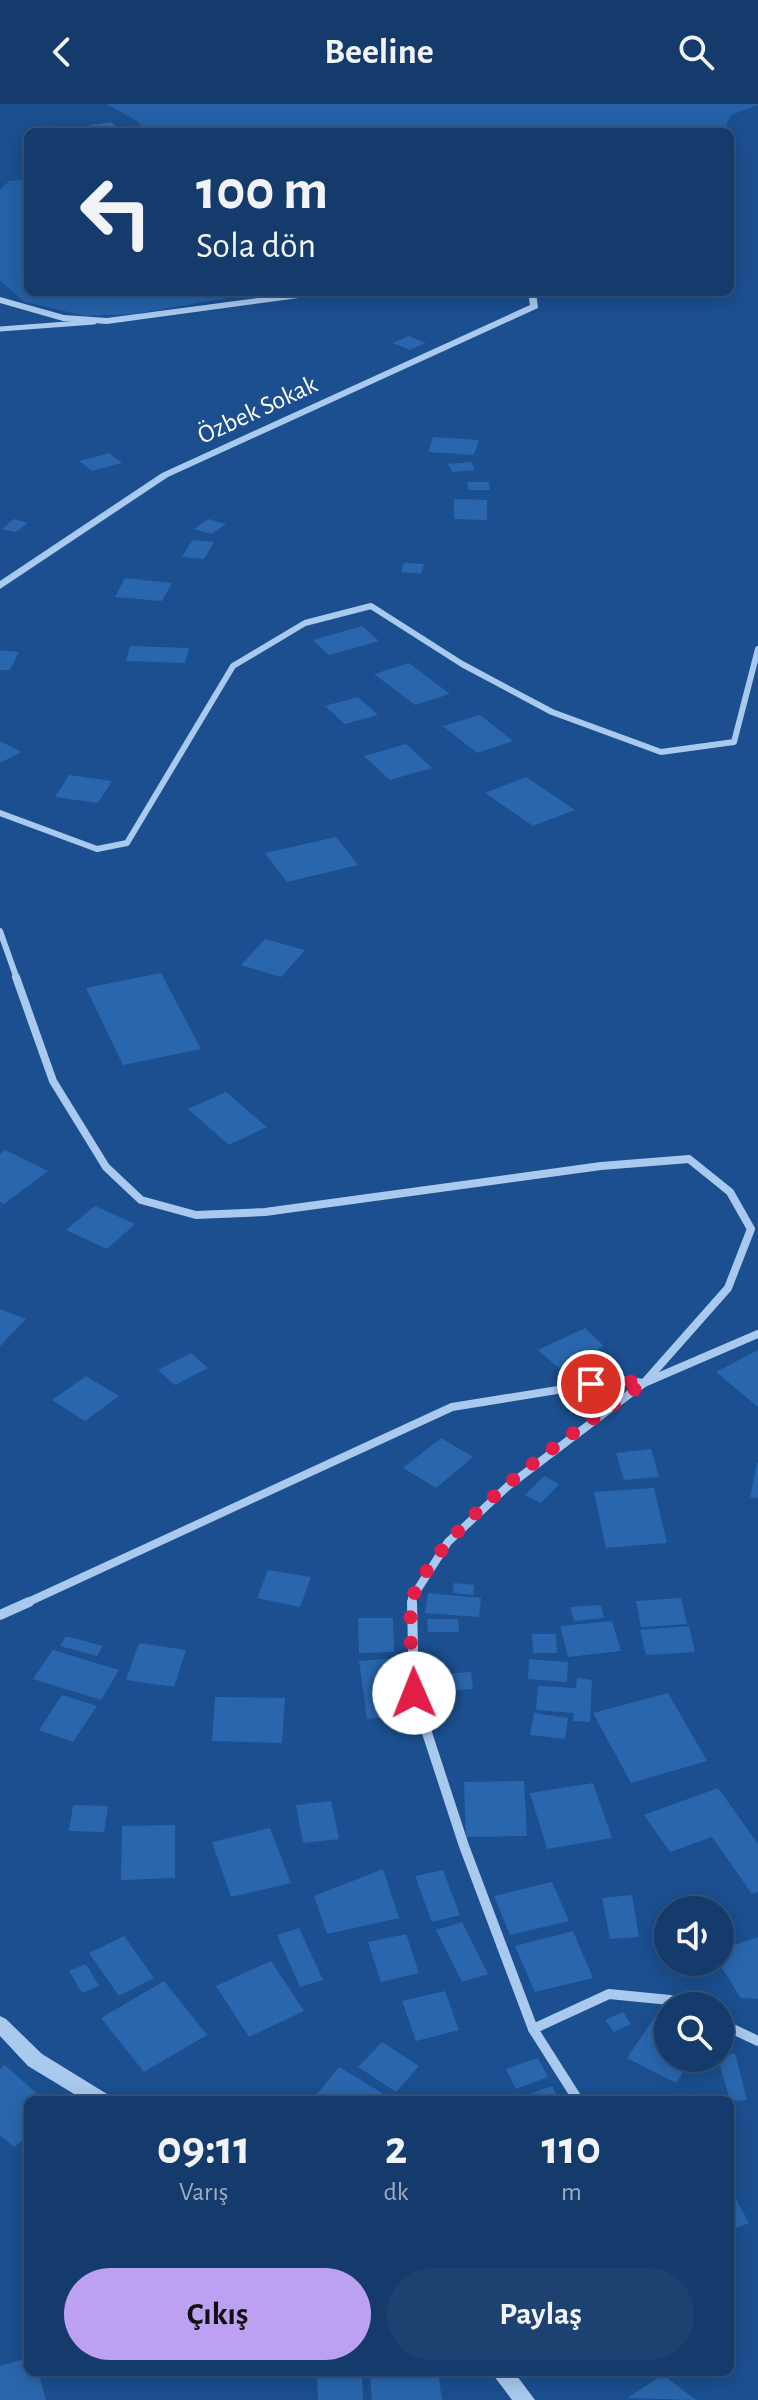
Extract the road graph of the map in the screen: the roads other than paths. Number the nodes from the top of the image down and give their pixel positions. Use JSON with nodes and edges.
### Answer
{"nodes":[{"id":1,"x":291,"y":296,"type":"edge"},
{"id":2,"x":533,"y":296,"type":"edge"},
{"id":3,"x":0,"y":300,"type":"edge"},
{"id":4,"x":107,"y":321,"type":"junction"},
{"id":5,"x":0,"y":329,"type":"edge"},
{"id":6,"x":0,"y":586,"type":"edge"},
{"id":7,"x":758,"y":649,"type":"edge"},
{"id":8,"x":0,"y":813,"type":"edge"},
{"id":9,"x":0,"y":931,"type":"edge"},
{"id":10,"x":758,"y":1334,"type":"edge"},
{"id":11,"x":644,"y":1383,"type":"junction"},
{"id":12,"x":0,"y":1615,"type":"edge"},
{"id":13,"x":654,"y":1998,"type":"edge"},
{"id":14,"x":0,"y":2024,"type":"edge"},
{"id":15,"x":533,"y":2029,"type":"junction"},
{"id":16,"x":734,"y":2030,"type":"edge"},
{"id":17,"x":758,"y":2041,"type":"edge"},
{"id":18,"x":94,"y":2096,"type":"edge"},
{"id":19,"x":575,"y":2096,"type":"edge"},
{"id":20,"x":504,"y":2376,"type":"edge"},
{"id":21,"x":525,"y":2400,"type":"edge"}],
"edges":[{"from":1,"to":4,"type":"street"},
{"from":2,"to":6,"type":"street","name":"Özbek Sokak"},
{"from":3,"to":4,"type":"street"},
{"from":4,"to":5,"type":"street"},
{"from":7,"to":8,"type":"street"},
{"from":9,"to":11,"type":"street"},
{"from":10,"to":11,"type":"street"},
{"from":11,"to":12,"type":"street"},
{"from":11,"to":15,"type":"street"},
{"from":13,"to":15,"type":"street"},
{"from":14,"to":18,"type":"street"},
{"from":15,"to":19,"type":"street"},
{"from":16,"to":17,"type":"street"},
{"from":20,"to":21,"type":"street"}]}
